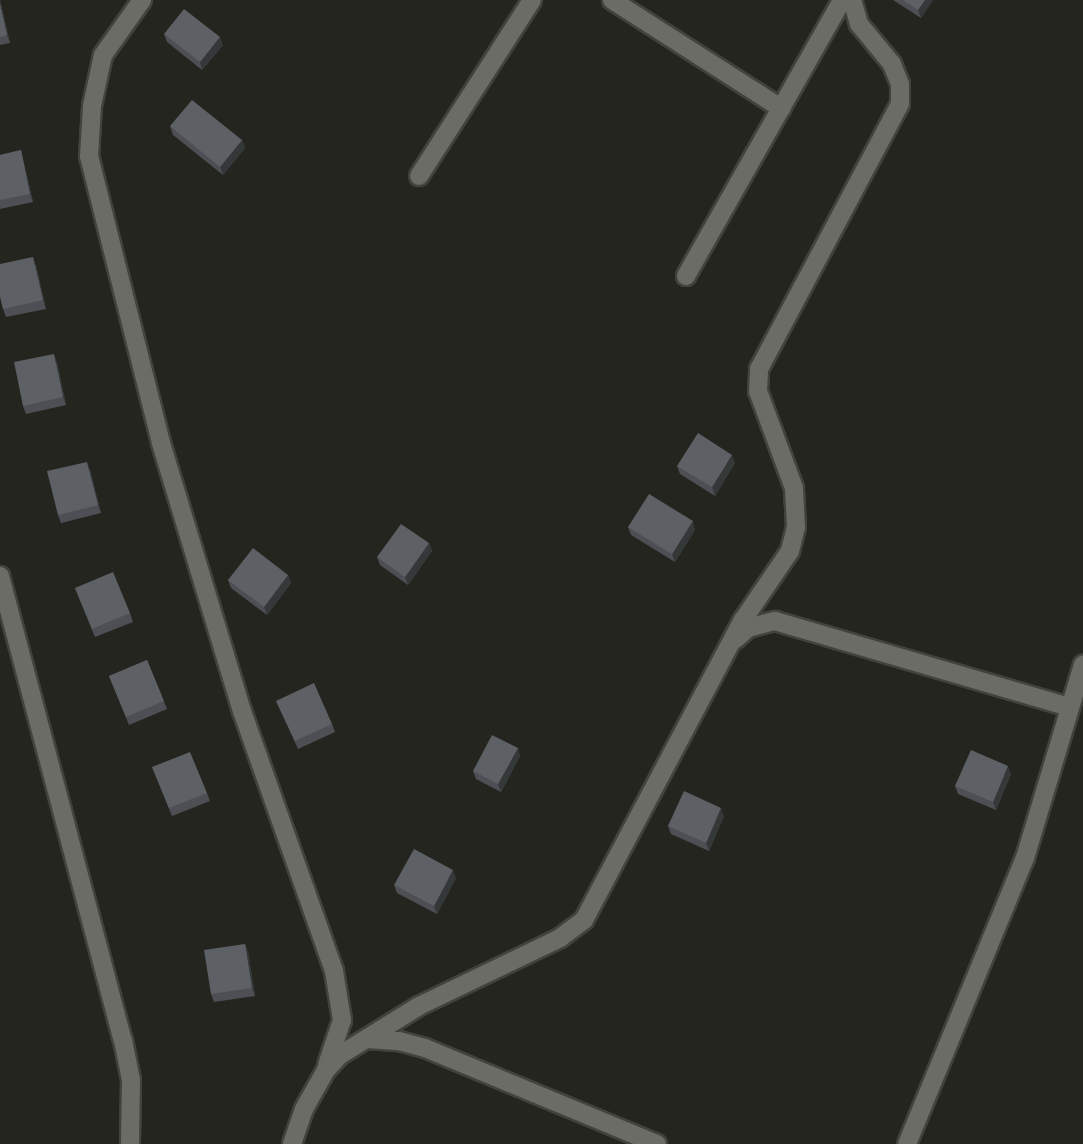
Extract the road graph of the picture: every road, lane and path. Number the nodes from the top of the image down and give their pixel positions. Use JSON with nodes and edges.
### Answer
{"nodes":[{"id":1,"x":142,"y":0,"type":"edge"},
{"id":2,"x":532,"y":0,"type":"edge"},
{"id":3,"x":612,"y":0,"type":"edge"},
{"id":4,"x":842,"y":0,"type":"edge"},
{"id":5,"x":852,"y":0,"type":"edge"},
{"id":6,"x":780,"y":108,"type":"junction"},
{"id":7,"x":419,"y":176,"type":"dead end"},
{"id":8,"x":686,"y":276,"type":"dead end"},
{"id":9,"x":0,"y":576,"type":"edge"},
{"id":10,"x":732,"y":643,"type":"junction"},
{"id":11,"x":1083,"y":664,"type":"edge"},
{"id":12,"x":1070,"y":707,"type":"junction"},
{"id":13,"x":367,"y":1039,"type":"junction"},
{"id":14,"x":326,"y":1070,"type":"junction"},
{"id":15,"x":130,"y":1144,"type":"edge"},
{"id":16,"x":292,"y":1144,"type":"edge"},
{"id":17,"x":657,"y":1144,"type":"edge"},
{"id":18,"x":907,"y":1144,"type":"edge"}],
"edges":[{"from":1,"to":14,"type":"street"},
{"from":2,"to":7,"type":"street"},
{"from":3,"to":6,"type":"street"},
{"from":4,"to":6,"type":"street"},
{"from":5,"to":10,"type":"street"},
{"from":6,"to":8,"type":"street"},
{"from":9,"to":15,"type":"street"},
{"from":10,"to":12,"type":"street"},
{"from":10,"to":13,"type":"street"},
{"from":11,"to":12,"type":"street"},
{"from":12,"to":18,"type":"street"},
{"from":13,"to":14,"type":"street"},
{"from":13,"to":17,"type":"street"},
{"from":14,"to":16,"type":"street"}]}
